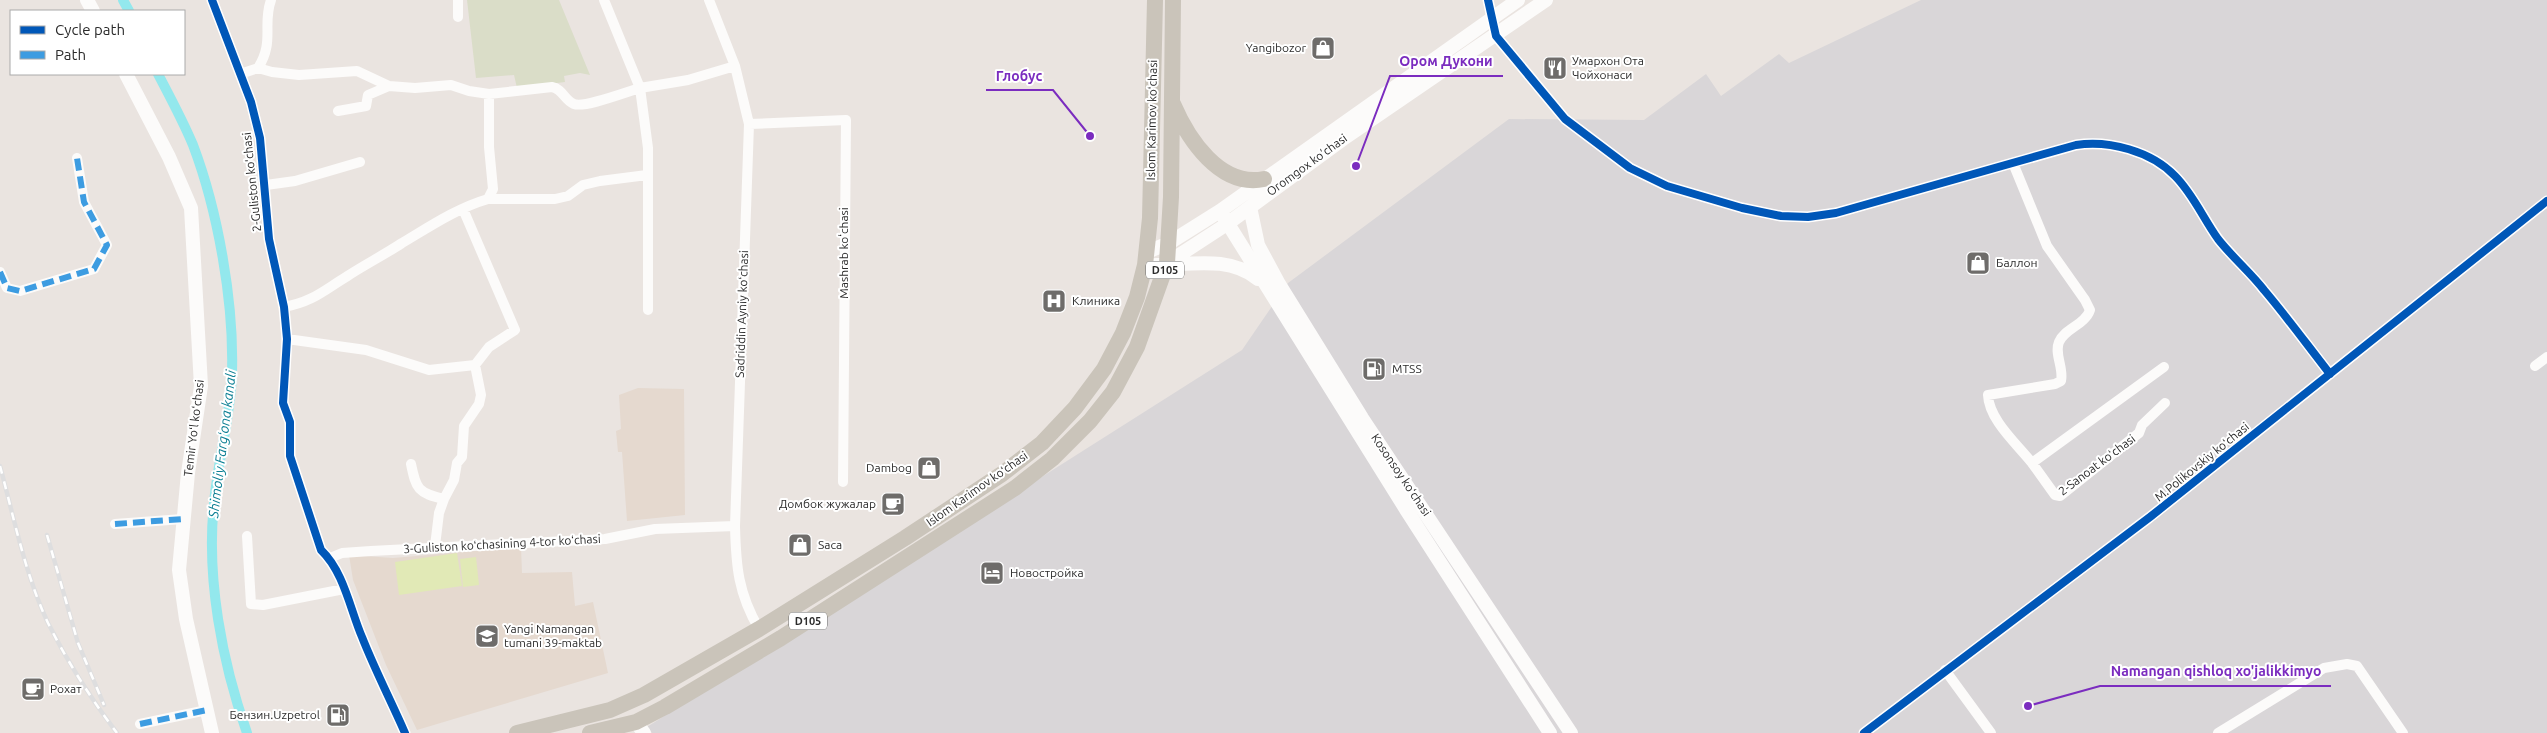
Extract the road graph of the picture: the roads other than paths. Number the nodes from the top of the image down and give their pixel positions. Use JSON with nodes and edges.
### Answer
{"nodes":[{"id":1,"x":212,"y":0,"type":"edge"},
{"id":2,"x":271,"y":0,"type":"edge"},
{"id":3,"x":458,"y":0,"type":"edge"},
{"id":4,"x":604,"y":0,"type":"edge"},
{"id":5,"x":710,"y":0,"type":"edge"},
{"id":6,"x":1155,"y":0,"type":"edge"},
{"id":7,"x":1172,"y":0,"type":"edge"},
{"id":8,"x":1488,"y":0,"type":"edge"},
{"id":9,"x":1518,"y":0,"type":"edge"},
{"id":10,"x":1546,"y":0,"type":"edge"},
{"id":11,"x":458,"y":17,"type":"dead end"},
{"id":12,"x":1491,"y":19,"type":"junction"},
{"id":13,"x":1496,"y":36,"type":"junction"},
{"id":14,"x":735,"y":66,"type":"junction"},
{"id":15,"x":258,"y":68,"type":"junction"},
{"id":16,"x":240,"y":74,"type":"junction"},
{"id":17,"x":127,"y":75,"type":"edge"},
{"id":18,"x":389,"y":86,"type":"junction"},
{"id":19,"x":640,"y":88,"type":"junction"},
{"id":20,"x":489,"y":94,"type":"junction"},
{"id":21,"x":1170,"y":99,"type":"junction"},
{"id":22,"x":338,"y":111,"type":"dead end"},
{"id":23,"x":749,"y":124,"type":"junction"},
{"id":24,"x":76,"y":158,"type":"dead end"},
{"id":25,"x":360,"y":162,"type":"dead end"},
{"id":26,"x":2013,"y":163,"type":"junction"},
{"id":27,"x":647,"y":175,"type":"junction"},
{"id":28,"x":1264,"y":179,"type":"junction"},
{"id":29,"x":266,"y":186,"type":"junction"},
{"id":30,"x":488,"y":199,"type":"junction"},
{"id":31,"x":2547,"y":201,"type":"edge"},
{"id":32,"x":1250,"y":207,"type":"junction"},
{"id":33,"x":463,"y":209,"type":"junction"},
{"id":34,"x":1220,"y":211,"type":"junction"},
{"id":35,"x":1227,"y":224,"type":"junction"},
{"id":36,"x":1169,"y":243,"type":"junction"},
{"id":37,"x":1146,"y":258,"type":"junction"},
{"id":38,"x":1167,"y":263,"type":"junction"},
{"id":39,"x":0,"y":272,"type":"edge"},
{"id":40,"x":1264,"y":284,"type":"junction"},
{"id":41,"x":284,"y":307,"type":"junction"},
{"id":42,"x":648,"y":310,"type":"dead end"},
{"id":43,"x":287,"y":339,"type":"junction"},
{"id":44,"x":2547,"y":357,"type":"edge"},
{"id":45,"x":475,"y":365,"type":"junction"},
{"id":46,"x":2535,"y":366,"type":"dead end"},
{"id":47,"x":2164,"y":367,"type":"dead end"},
{"id":48,"x":2330,"y":374,"type":"junction"},
{"id":49,"x":2165,"y":403,"type":"dead end"},
{"id":50,"x":2032,"y":463,"type":"junction"},
{"id":51,"x":411,"y":464,"type":"dead end"},
{"id":52,"x":843,"y":482,"type":"dead end"},
{"id":53,"x":444,"y":499,"type":"junction"},
{"id":54,"x":183,"y":519,"type":"junction"},
{"id":55,"x":115,"y":524,"type":"dead end"},
{"id":56,"x":734,"y":526,"type":"junction"},
{"id":57,"x":247,"y":536,"type":"dead end"},
{"id":58,"x":435,"y":546,"type":"junction"},
{"id":59,"x":330,"y":558,"type":"junction"},
{"id":60,"x":344,"y":589,"type":"junction"},
{"id":61,"x":759,"y":629,"type":"junction"},
{"id":62,"x":1945,"y":670,"type":"junction"},
{"id":63,"x":207,"y":710,"type":"junction"},
{"id":64,"x":140,"y":724,"type":"dead end"},
{"id":65,"x":640,"y":727,"type":"edge"},
{"id":66,"x":212,"y":733,"type":"edge"},
{"id":67,"x":405,"y":733,"type":"edge"},
{"id":68,"x":517,"y":733,"type":"edge"},
{"id":69,"x":590,"y":733,"type":"edge"},
{"id":70,"x":1550,"y":733,"type":"edge"},
{"id":71,"x":1571,"y":733,"type":"edge"},
{"id":72,"x":1864,"y":733,"type":"edge"},
{"id":73,"x":1990,"y":733,"type":"edge"},
{"id":74,"x":2218,"y":733,"type":"edge"},
{"id":75,"x":2402,"y":733,"type":"edge"}],
"edges":[{"from":1,"to":16,"type":"street","name":"2-Guliston koʻchasi"},
{"from":2,"to":15,"type":"street"},
{"from":3,"to":11,"type":"street"},
{"from":4,"to":19,"type":"street"},
{"from":5,"to":14,"type":"street","name":"Sadriddin Ayniy koʻchasi"},
{"from":6,"to":37,"type":"main road","name":"Islom Karimov koʻchasi","number":"D105"},
{"from":7,"to":21,"type":"main road","name":"Islom Karimov koʻchasi","number":"D105"},
{"from":8,"to":12,"type":"street"},
{"from":9,"to":12,"type":"street","name":"Oromgox ko‘chasi"},
{"from":10,"to":13,"type":"street","name":"Oromgox ko‘chasi"},
{"from":12,"to":13,"type":"street"},
{"from":12,"to":28,"type":"street","name":"Oromgox ko‘chasi"},
{"from":13,"to":26,"type":"street"},
{"from":13,"to":32,"type":"street","name":"Oromgox ko‘chasi"},
{"from":14,"to":19,"type":"street"},
{"from":14,"to":23,"type":"street","name":"Sadriddin Ayniy koʻchasi"},
{"from":15,"to":16,"type":"street"},
{"from":15,"to":18,"type":"street"},
{"from":16,"to":29,"type":"street","name":"2-Guliston koʻchasi"},
{"from":17,"to":54,"type":"street","name":"Temir Yoʻl koʻchasi"},
{"from":18,"to":20,"type":"street"},
{"from":18,"to":22,"type":"street"},
{"from":19,"to":20,"type":"street"},
{"from":19,"to":27,"type":"street"},
{"from":20,"to":30,"type":"street"},
{"from":21,"to":28,"type":"main road"},
{"from":21,"to":36,"type":"main road","name":"Islom Karimov koʻchasi","number":"D105"},
{"from":23,"to":52,"type":"street","name":"Mashrab koʻchasi"},
{"from":23,"to":56,"type":"street","name":"Sadriddin Ayniy koʻchasi"},
{"from":24,"to":39,"type":"street"},
{"from":25,"to":29,"type":"street"},
{"from":26,"to":48,"type":"street"},
{"from":26,"to":50,"type":"street","name":"2-Sanoat koʻchasi"},
{"from":27,"to":30,"type":"street"},
{"from":27,"to":42,"type":"street"},
{"from":28,"to":34,"type":"street","name":"Oromgox ko‘chasi"},
{"from":29,"to":41,"type":"street","name":"2-Guliston koʻchasi"},
{"from":30,"to":33,"type":"street"},
{"from":31,"to":48,"type":"street","name":"M.Polikovskiy koʻchasi"},
{"from":32,"to":35,"type":"street","name":"Oromgox ko‘chasi"},
{"from":32,"to":71,"type":"street","name":"Kosonsoy koʻchasi"},
{"from":33,"to":41,"type":"street"},
{"from":33,"to":45,"type":"street"},
{"from":34,"to":35,"type":"street","name":"Kosonsoy koʻchasi"},
{"from":34,"to":36,"type":"street","name":"Oromgox ko‘chasi"},
{"from":35,"to":38,"type":"street","name":"Oromgox ko‘chasi"},
{"from":35,"to":40,"type":"street","name":"Kosonsoy koʻchasi"},
{"from":36,"to":37,"type":"street","name":"Oromgox ko‘chasi"},
{"from":36,"to":38,"type":"main road","name":"Islom Karimov koʻchasi","number":"D105"},
{"from":37,"to":38,"type":"street"},
{"from":37,"to":61,"type":"main road","name":"Islom Karimov koʻchasi","number":"D105"},
{"from":38,"to":40,"type":"street"},
{"from":38,"to":65,"type":"main road","name":"Islom Karimov koʻchasi","number":"D105"},
{"from":40,"to":70,"type":"street","name":"Kosonsoy koʻchasi"},
{"from":41,"to":43,"type":"street","name":"2-Guliston koʻchasi"},
{"from":43,"to":45,"type":"street"},
{"from":43,"to":59,"type":"street","name":"2-Guliston koʻchasi"},
{"from":44,"to":46,"type":"street"},
{"from":45,"to":53,"type":"street"},
{"from":47,"to":50,"type":"street"},
{"from":48,"to":62,"type":"street","name":"M.Polikovskiy koʻchasi"},
{"from":49,"to":50,"type":"street","name":"2-Sanoat koʻchasi"},
{"from":51,"to":53,"type":"street"},
{"from":53,"to":58,"type":"street"},
{"from":54,"to":55,"type":"street"},
{"from":54,"to":63,"type":"street","name":"Temir Yoʻl koʻchasi"},
{"from":56,"to":58,"type":"street","name":"3-Guliston koʻchasining 4-tor koʻchasi"},
{"from":56,"to":61,"type":"street","name":"Sadriddin Ayniy koʻchasi"},
{"from":57,"to":60,"type":"street"},
{"from":58,"to":59,"type":"street","name":"3-Guliston koʻchasining 4-tor koʻchasi"},
{"from":59,"to":60,"type":"street","name":"2-Guliston koʻchasi"},
{"from":60,"to":67,"type":"street","name":"2-Guliston koʻchasi"},
{"from":61,"to":68,"type":"main road","name":"Islom Karimov koʻchasi","number":"D105"},
{"from":62,"to":72,"type":"street","name":"M.Polikovskiy koʻchasi"},
{"from":62,"to":73,"type":"street"},
{"from":63,"to":64,"type":"street"},
{"from":63,"to":66,"type":"street","name":"Temir Yoʻl koʻchasi"},
{"from":65,"to":69,"type":"main road","name":"Islom Karimov koʻchasi","number":"D105"},
{"from":74,"to":75,"type":"street"}]}
